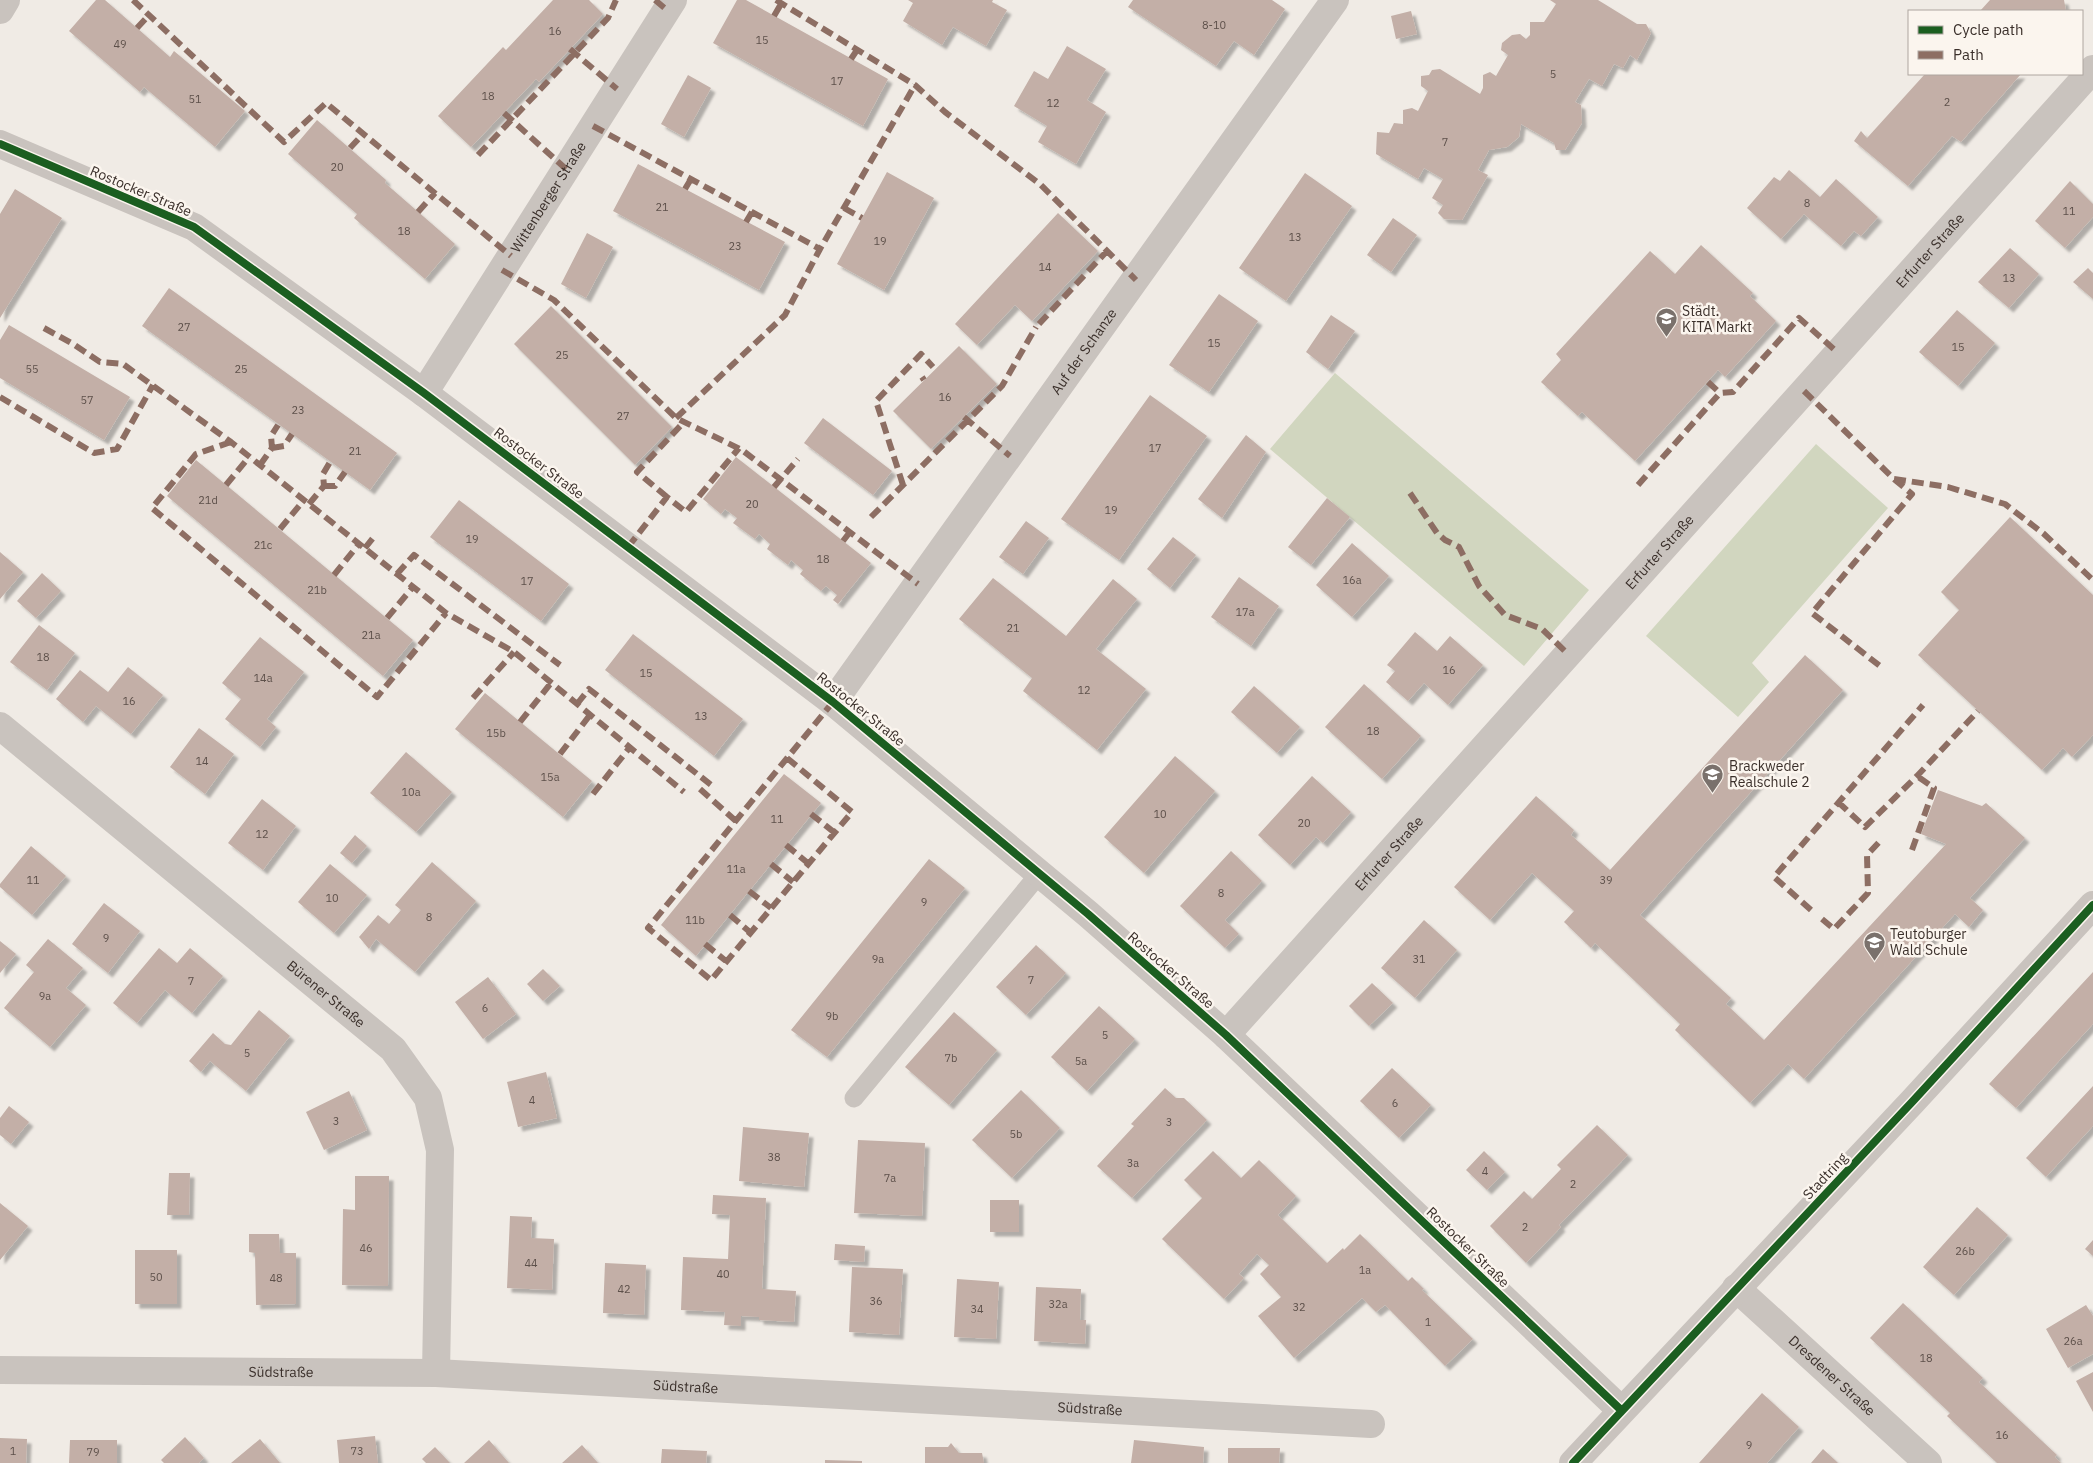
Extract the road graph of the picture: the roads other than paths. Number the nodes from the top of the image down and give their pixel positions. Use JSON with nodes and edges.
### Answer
{"nodes":[{"id":1,"x":6,"y":0,"type":"edge"},
{"id":2,"x":673,"y":0,"type":"edge"},
{"id":3,"x":1335,"y":0,"type":"edge"},
{"id":4,"x":0,"y":10,"type":"edge"},
{"id":5,"x":2093,"y":69,"type":"edge"},
{"id":6,"x":0,"y":144,"type":"edge"},
{"id":7,"x":424,"y":393,"type":"junction"},
{"id":8,"x":834,"y":702,"type":"junction"},
{"id":9,"x":0,"y":726,"type":"edge"},
{"id":10,"x":1040,"y":873,"type":"junction"},
{"id":11,"x":2093,"y":905,"type":"edge"},
{"id":12,"x":1226,"y":1035,"type":"junction"},
{"id":13,"x":854,"y":1098,"type":"dead end"},
{"id":14,"x":1736,"y":1288,"type":"junction"},
{"id":15,"x":0,"y":1370,"type":"edge"},
{"id":16,"x":436,"y":1373,"type":"junction"},
{"id":17,"x":1621,"y":1410,"type":"junction"},
{"id":18,"x":1371,"y":1424,"type":"dead end"},
{"id":19,"x":1573,"y":1463,"type":"edge"},
{"id":20,"x":1928,"y":1463,"type":"edge"}],
"edges":[{"from":1,"to":4,"type":"street"},
{"from":2,"to":7,"type":"street","name":"Wittenberger Straße"},
{"from":3,"to":8,"type":"street","name":"Auf der Schanze"},
{"from":5,"to":12,"type":"street","name":"Erfurter Straße"},
{"from":6,"to":7,"type":"street","name":"Rostocker Straße"},
{"from":7,"to":8,"type":"street","name":"Rostocker Straße"},
{"from":8,"to":10,"type":"street","name":"Rostocker Straße"},
{"from":9,"to":16,"type":"street","name":"Bürener Straße"},
{"from":10,"to":12,"type":"street","name":"Rostocker Straße"},
{"from":10,"to":13,"type":"lane"},
{"from":11,"to":14,"type":"street","name":"Stadtring"},
{"from":12,"to":17,"type":"street","name":"Rostocker Straße"},
{"from":14,"to":17,"type":"street","name":"Stadtring"},
{"from":14,"to":20,"type":"street","name":"Dresdener Straße"},
{"from":15,"to":16,"type":"street","name":"Südstraße"},
{"from":16,"to":18,"type":"street","name":"Südstraße"},
{"from":17,"to":19,"type":"street","name":"Stadtring"}]}
